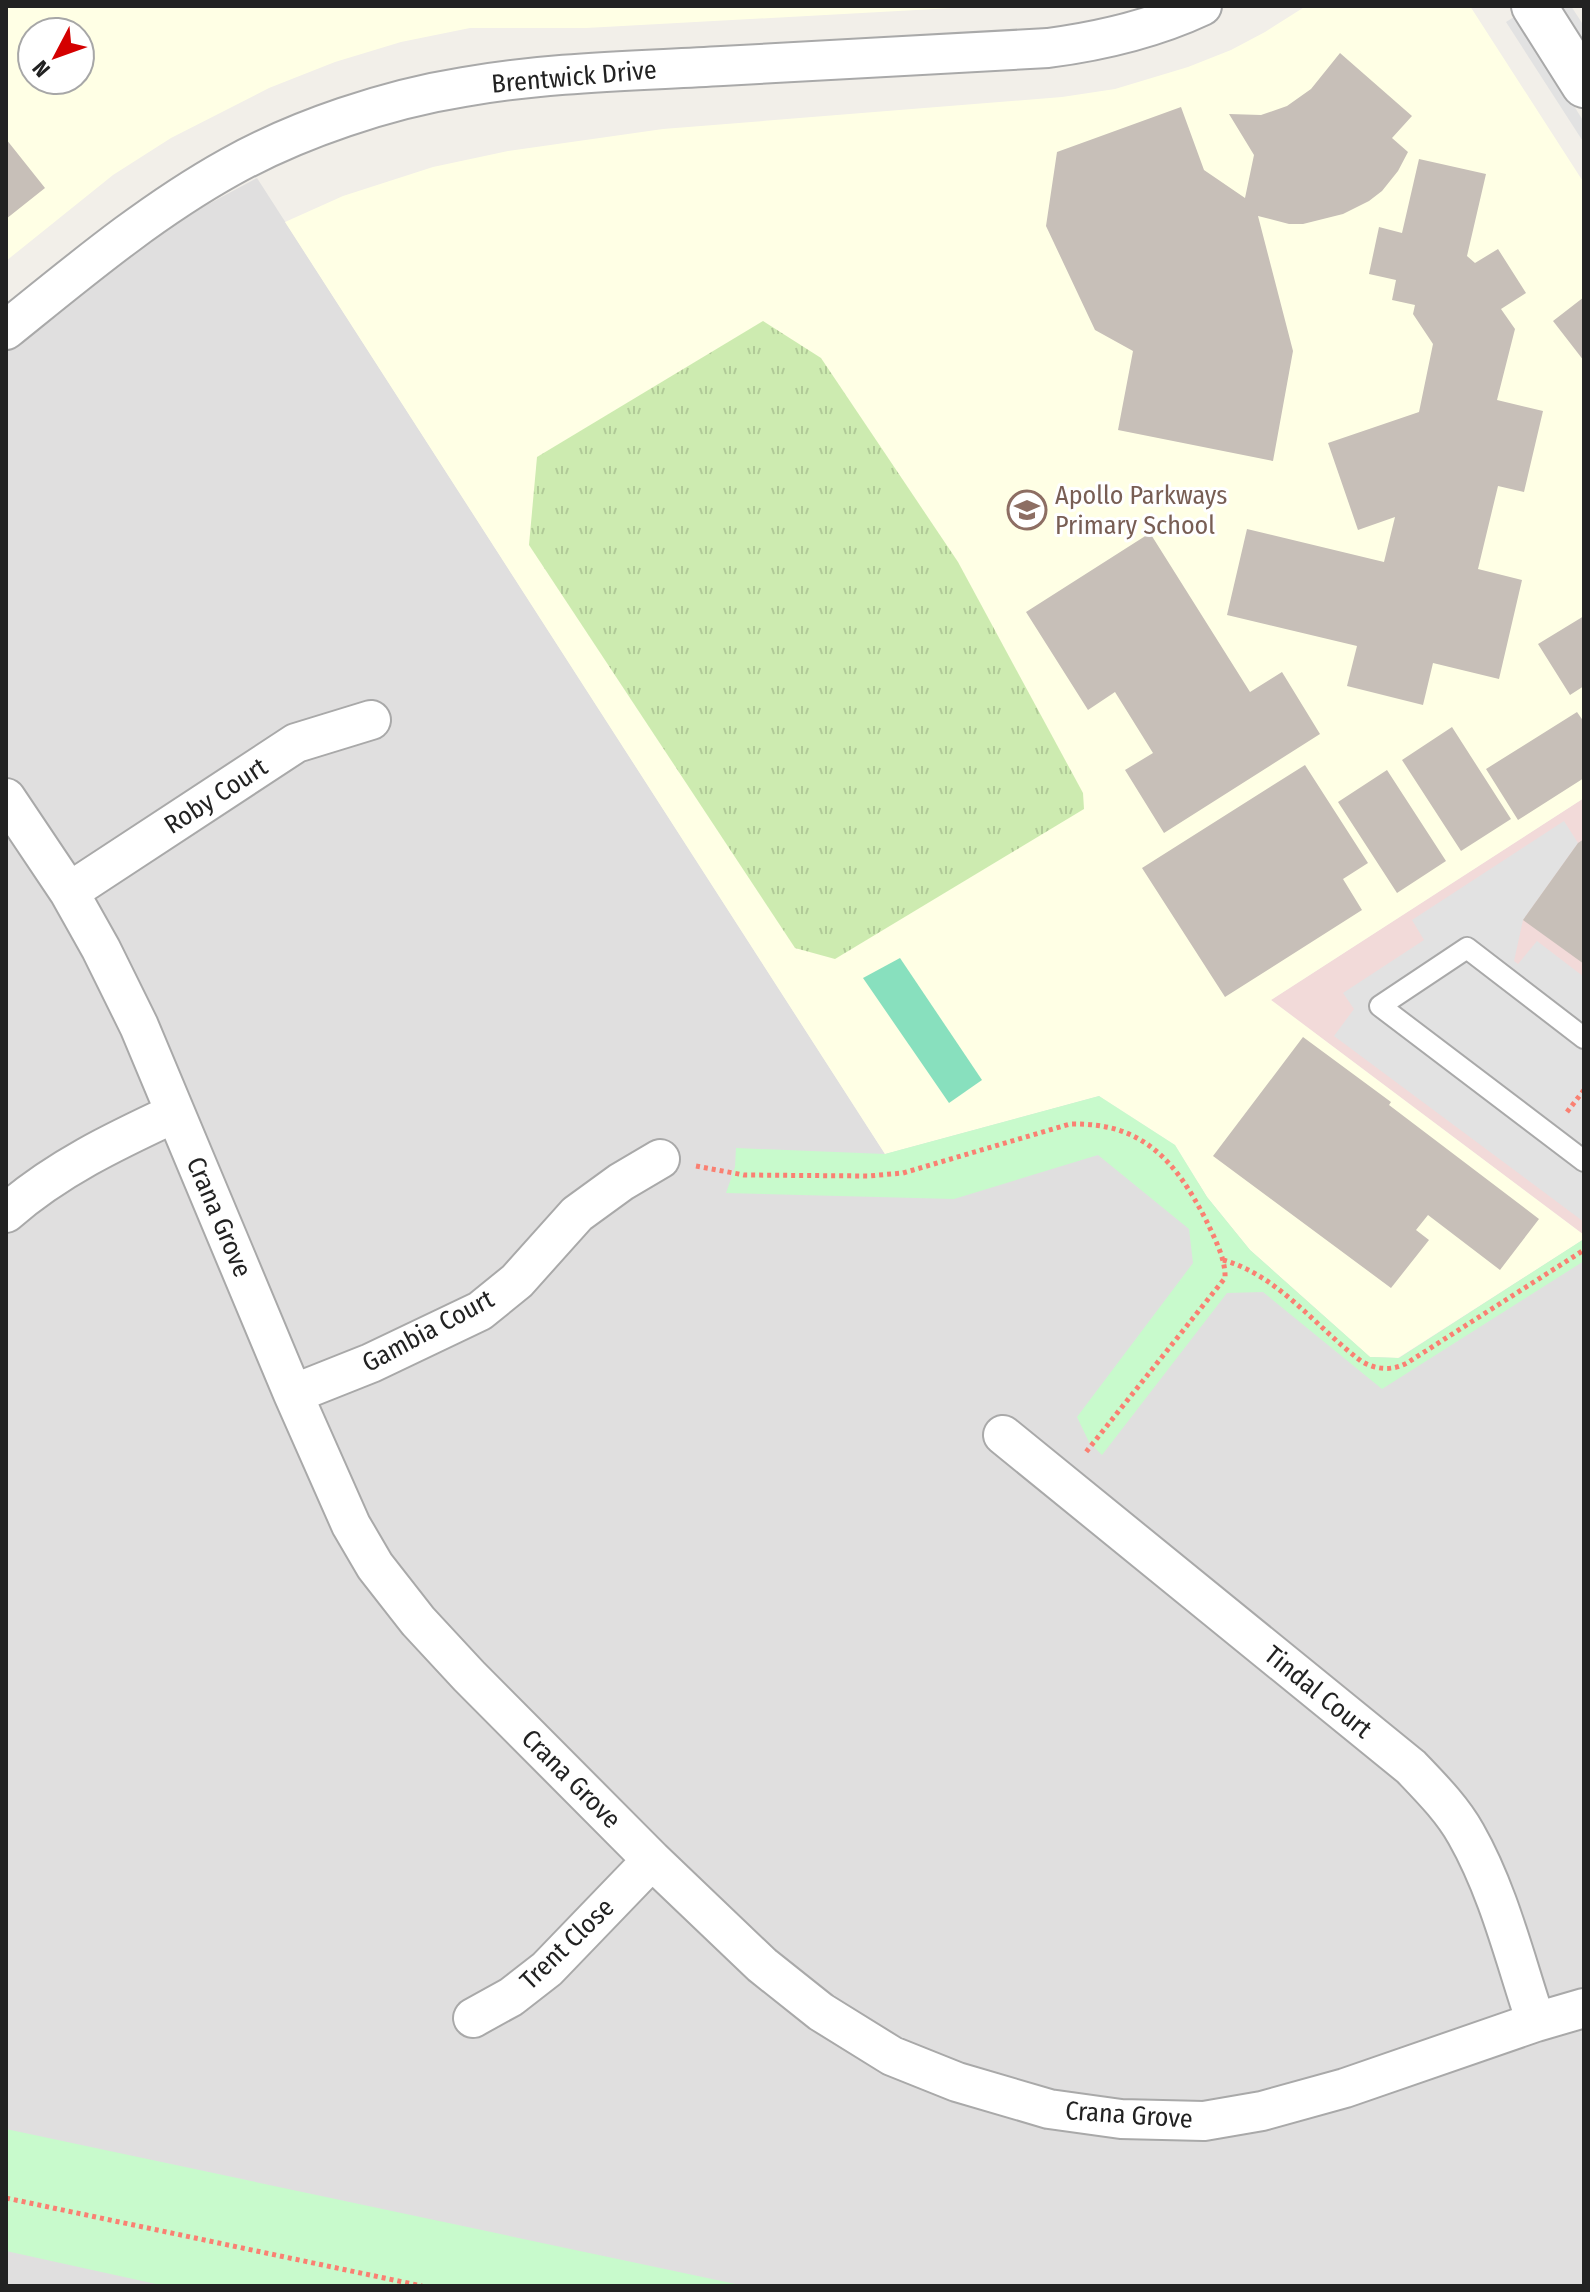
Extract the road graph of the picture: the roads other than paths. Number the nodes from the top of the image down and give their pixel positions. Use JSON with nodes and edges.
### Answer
{"nodes":[{"id":1,"x":1202,"y":6,"type":"edge"},
{"id":2,"x":1534,"y":6,"type":"edge"},
{"id":3,"x":1584,"y":85,"type":"edge"},
{"id":4,"x":6,"y":330,"type":"edge"},
{"id":5,"x":371,"y":720,"type":"dead end"},
{"id":6,"x":6,"y":798,"type":"edge"},
{"id":7,"x":69,"y":892,"type":"junction"},
{"id":8,"x":1584,"y":1038,"type":"edge"},
{"id":9,"x":175,"y":1113,"type":"junction"},
{"id":10,"x":660,"y":1159,"type":"road end"},
{"id":11,"x":1584,"y":1161,"type":"edge"},
{"id":12,"x":6,"y":1213,"type":"edge"},
{"id":13,"x":293,"y":1394,"type":"junction"},
{"id":14,"x":1003,"y":1435,"type":"dead end"},
{"id":15,"x":652,"y":1860,"type":"junction"},
{"id":16,"x":1584,"y":2008,"type":"edge"},
{"id":17,"x":473,"y":2018,"type":"dead end"},
{"id":18,"x":1536,"y":2022,"type":"junction"}],
"edges":[{"from":1,"to":4,"type":"street","name":"Brentwick Drive"},
{"from":2,"to":3,"type":"street"},
{"from":5,"to":7,"type":"street","name":"Roby Court"},
{"from":6,"to":7,"type":"street","name":"Crana Grove"},
{"from":7,"to":9,"type":"street","name":"Crana Grove"},
{"from":8,"to":11,"type":"lane"},
{"from":9,"to":12,"type":"street"},
{"from":9,"to":13,"type":"street","name":"Crana Grove"},
{"from":10,"to":13,"type":"street","name":"Gambia Court"},
{"from":13,"to":15,"type":"street","name":"Crana Grove"},
{"from":14,"to":18,"type":"street","name":"Tindal Court"},
{"from":15,"to":17,"type":"street","name":"Trent Close"},
{"from":15,"to":18,"type":"street","name":"Crana Grove"},
{"from":16,"to":18,"type":"street","name":"Crana Grove"}]}
